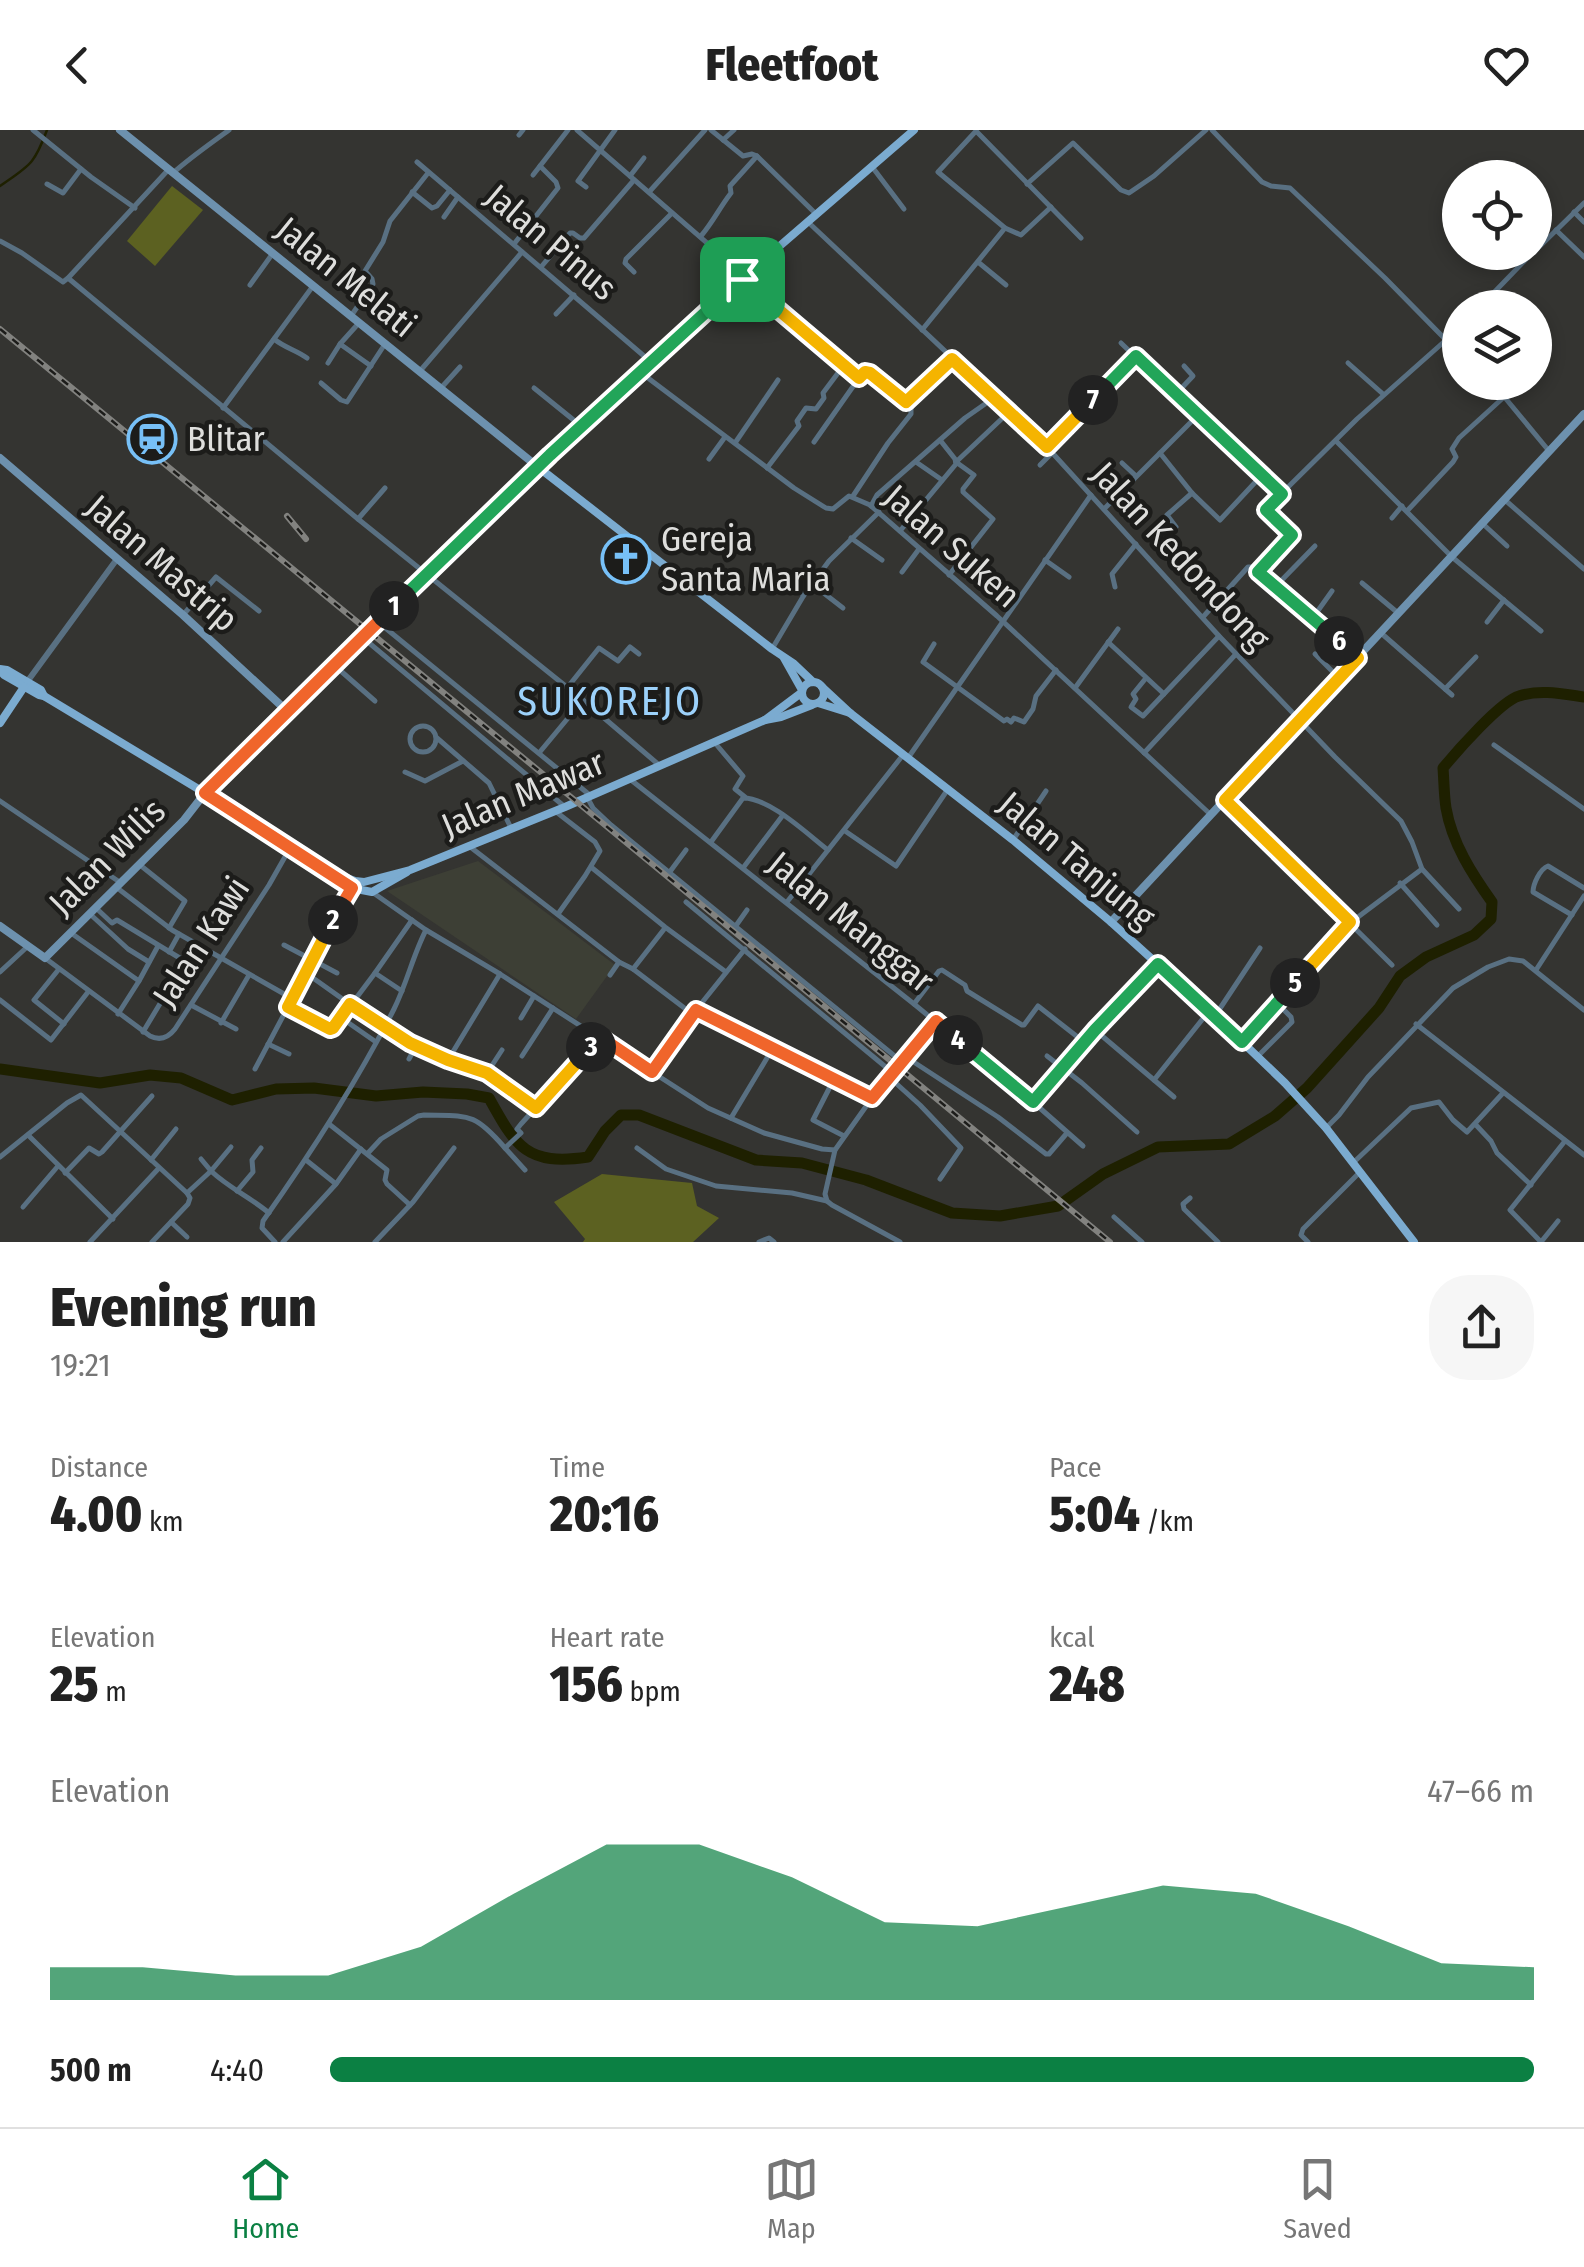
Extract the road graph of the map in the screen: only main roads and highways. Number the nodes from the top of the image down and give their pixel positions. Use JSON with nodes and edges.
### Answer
{"nodes":[{"id":1,"x":120,"y":130,"type":"edge"},
{"id":2,"x":908,"y":132,"type":"edge"},
{"id":3,"x":1584,"y":414,"type":"edge"},
{"id":4,"x":0,"y":458,"type":"edge"},
{"id":5,"x":538,"y":466,"type":"junction"},
{"id":6,"x":784,"y":658,"type":"junction"},
{"id":7,"x":0,"y":670,"type":"edge"},
{"id":8,"x":813,"y":682,"type":"junction"},
{"id":9,"x":26,"y":684,"type":"junction"},
{"id":10,"x":822,"y":688,"type":"junction"},
{"id":11,"x":802,"y":692,"type":"junction"},
{"id":12,"x":815,"y":704,"type":"junction"},
{"id":13,"x":288,"y":710,"type":"junction"},
{"id":14,"x":850,"y":714,"type":"junction"},
{"id":15,"x":765,"y":720,"type":"junction"},
{"id":16,"x":0,"y":722,"type":"edge"},
{"id":17,"x":205,"y":793,"type":"junction"},
{"id":18,"x":320,"y":868,"type":"junction"},
{"id":19,"x":410,"y":870,"type":"junction"},
{"id":20,"x":1111,"y":922,"type":"junction"},
{"id":21,"x":0,"y":926,"type":"edge"},
{"id":22,"x":1414,"y":1242,"type":"edge"}],
"edges":[{"from":1,"to":5,"type":"main road","name":"Jalan Melati"},
{"from":2,"to":5,"type":"main road"},
{"from":3,"to":20,"type":"main road"},
{"from":4,"to":13,"type":"main road","name":"Jalan Mastrip"},
{"from":5,"to":6,"type":"main road"},
{"from":5,"to":13,"type":"main road"},
{"from":6,"to":8,"type":"main road"},
{"from":6,"to":11,"type":"main road"},
{"from":7,"to":9,"type":"main road","name":"Jalan Mawar"},
{"from":8,"to":10,"type":"main road"},
{"from":8,"to":11,"type":"main road"},
{"from":9,"to":16,"type":"main road"},
{"from":9,"to":17,"type":"main road","name":"Jalan Mawar"},
{"from":10,"to":12,"type":"main road"},
{"from":10,"to":14,"type":"main road","name":"Jalan Tanjung"},
{"from":11,"to":12,"type":"main road"},
{"from":11,"to":15,"type":"main road","name":"Jalan Mawar"},
{"from":12,"to":14,"type":"main road","name":"Jalan Tanjung"},
{"from":12,"to":15,"type":"main road","name":"Jalan Mawar"},
{"from":13,"to":17,"type":"main road"},
{"from":14,"to":20,"type":"main road","name":"Jalan Tanjung"},
{"from":15,"to":19,"type":"main road","name":"Jalan Mawar"},
{"from":17,"to":18,"type":"main road","name":"Jalan Mawar"},
{"from":17,"to":21,"type":"main road","name":"Jalan Wilis"},
{"from":18,"to":19,"type":"main road","name":"Jalan Mawar"},
{"from":18,"to":19,"type":"main road","name":"Jalan Mawar"},
{"from":20,"to":22,"type":"main road","name":"Jalan Tanjung"}]}
